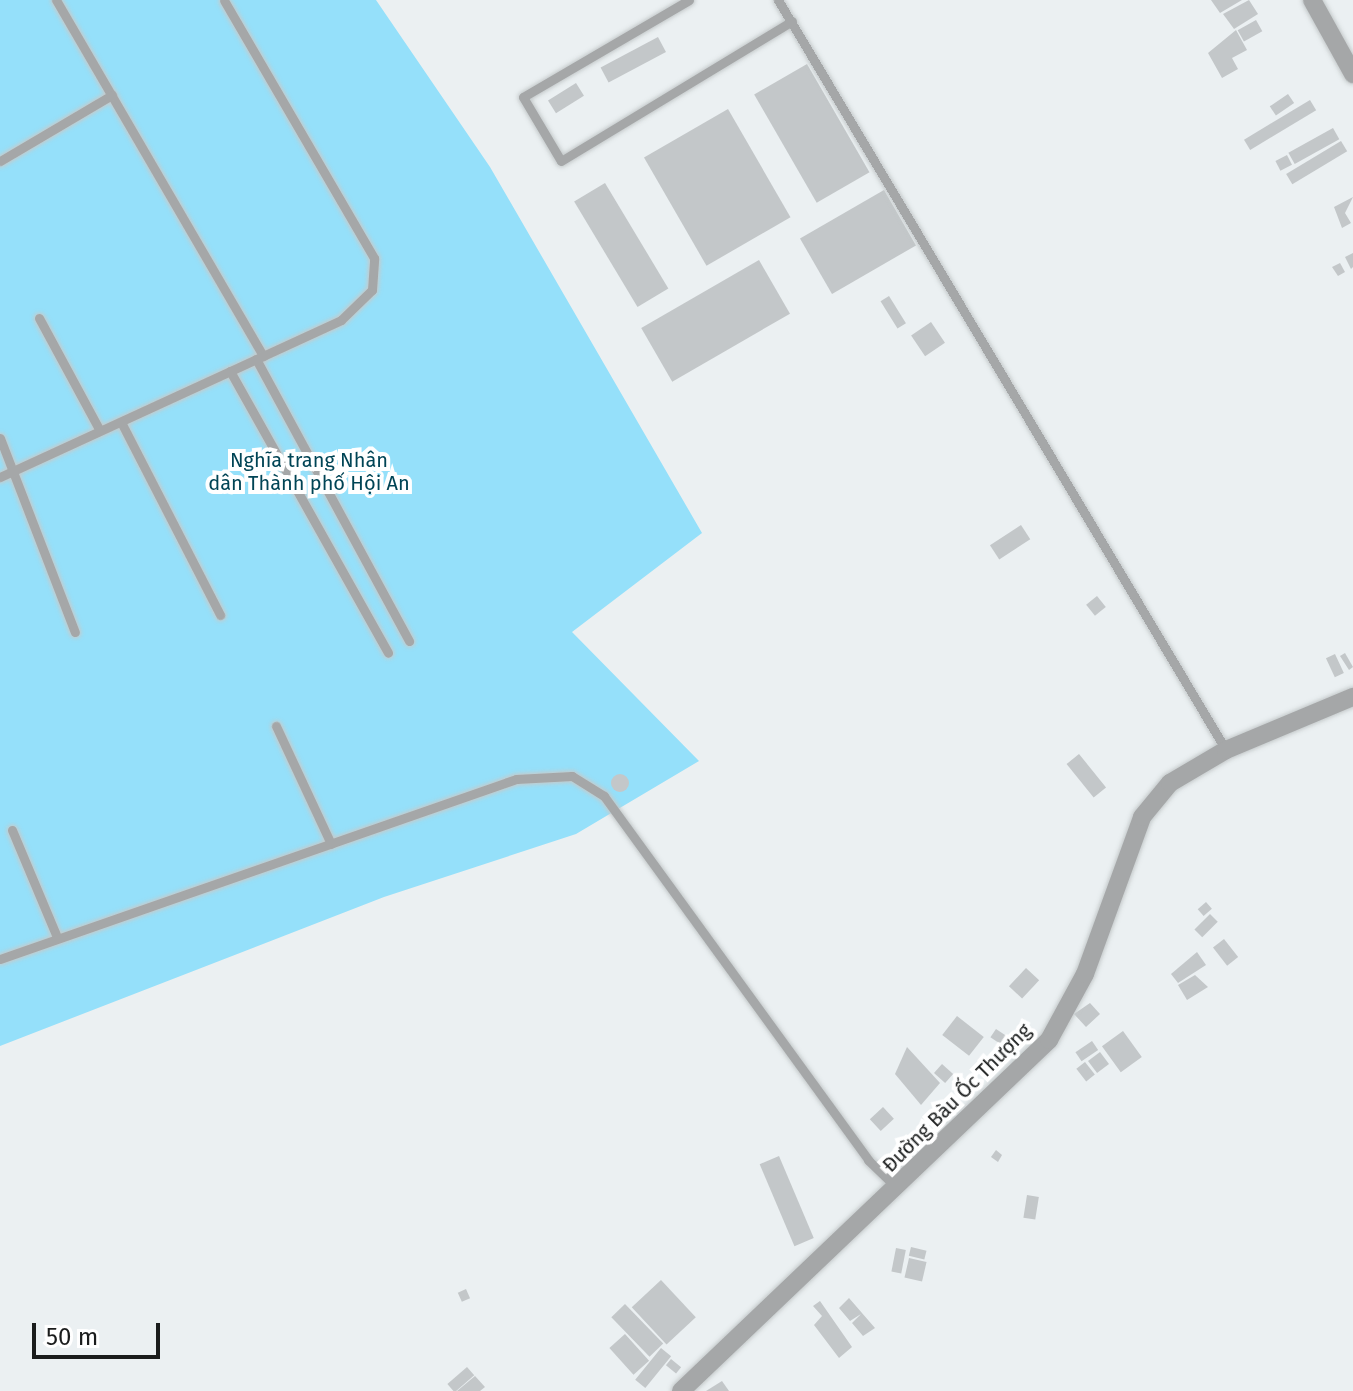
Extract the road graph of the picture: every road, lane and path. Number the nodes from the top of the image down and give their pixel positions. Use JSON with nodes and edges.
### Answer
{"nodes":[{"id":1,"x":56,"y":0,"type":"edge"},
{"id":2,"x":224,"y":0,"type":"edge"},
{"id":3,"x":689,"y":0,"type":"edge"},
{"id":4,"x":778,"y":0,"type":"edge"},
{"id":5,"x":1312,"y":0,"type":"edge"},
{"id":6,"x":792,"y":21,"type":"junction"},
{"id":7,"x":1353,"y":74,"type":"edge"},
{"id":8,"x":112,"y":95,"type":"junction"},
{"id":9,"x":0,"y":161,"type":"edge"},
{"id":10,"x":39,"y":318,"type":"dead end"},
{"id":11,"x":259,"y":358,"type":"junction"},
{"id":12,"x":230,"y":371,"type":"junction"},
{"id":13,"x":121,"y":422,"type":"junction"},
{"id":14,"x":100,"y":431,"type":"junction"},
{"id":15,"x":0,"y":438,"type":"edge"},
{"id":16,"x":14,"y":471,"type":"junction"},
{"id":17,"x":0,"y":477,"type":"edge"},
{"id":18,"x":220,"y":615,"type":"dead end"},
{"id":19,"x":75,"y":632,"type":"dead end"},
{"id":20,"x":409,"y":641,"type":"dead end"},
{"id":21,"x":388,"y":653,"type":"dead end"},
{"id":22,"x":1353,"y":697,"type":"edge"},
{"id":23,"x":276,"y":726,"type":"dead end"},
{"id":24,"x":1226,"y":750,"type":"junction"},
{"id":25,"x":12,"y":830,"type":"dead end"},
{"id":26,"x":331,"y":844,"type":"junction"},
{"id":27,"x":57,"y":937,"type":"junction"},
{"id":28,"x":0,"y":959,"type":"edge"},
{"id":29,"x":897,"y":1188,"type":"junction"},
{"id":30,"x":681,"y":1391,"type":"edge"}],
"edges":[{"from":1,"to":8,"type":"lane"},
{"from":2,"to":11,"type":"lane"},
{"from":3,"to":6,"type":"lane"},
{"from":4,"to":6,"type":"lane"},
{"from":5,"to":7,"type":"street"},
{"from":6,"to":24,"type":"lane"},
{"from":8,"to":9,"type":"lane"},
{"from":8,"to":11,"type":"lane"},
{"from":10,"to":14,"type":"lane"},
{"from":11,"to":12,"type":"lane"},
{"from":11,"to":20,"type":"lane"},
{"from":12,"to":13,"type":"lane"},
{"from":12,"to":21,"type":"lane"},
{"from":13,"to":14,"type":"lane"},
{"from":13,"to":18,"type":"lane"},
{"from":14,"to":16,"type":"lane"},
{"from":15,"to":16,"type":"lane"},
{"from":16,"to":17,"type":"lane"},
{"from":16,"to":19,"type":"lane"},
{"from":22,"to":24,"type":"street","name":"Đường Bàu Ốc Thượng"},
{"from":23,"to":26,"type":"lane"},
{"from":24,"to":29,"type":"street","name":"Đường Bàu Ốc Thượng"},
{"from":25,"to":27,"type":"lane"},
{"from":26,"to":27,"type":"lane"},
{"from":26,"to":29,"type":"lane"},
{"from":27,"to":28,"type":"lane"},
{"from":29,"to":30,"type":"street","name":"Đường Bàu Ốc Thượng"}]}
